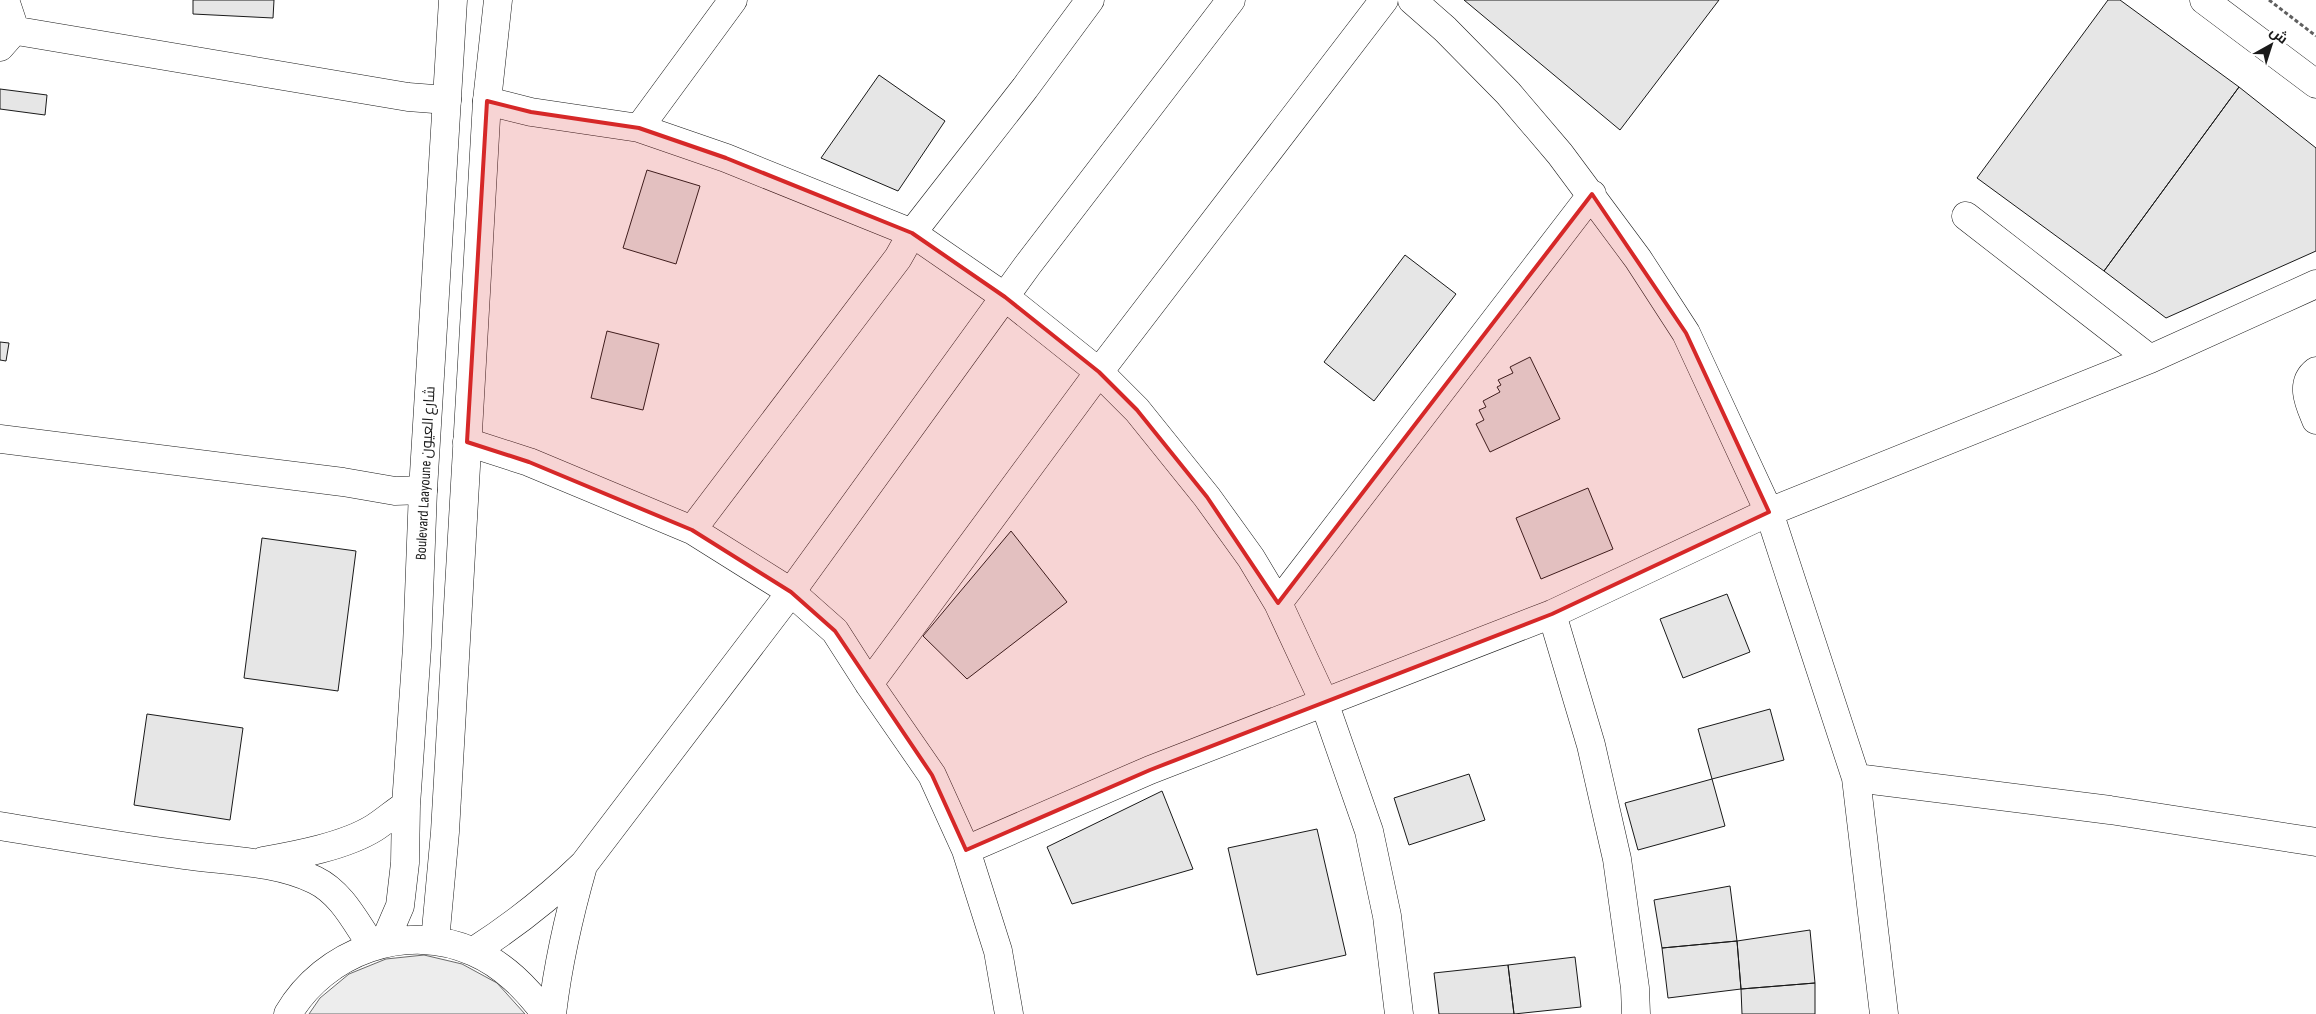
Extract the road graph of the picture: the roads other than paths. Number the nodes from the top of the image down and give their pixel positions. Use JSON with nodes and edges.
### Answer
{"nodes":[{"id":1,"x":4,"y":0,"type":"edge"},
{"id":2,"x":453,"y":0,"type":"edge"},
{"id":3,"x":498,"y":0,"type":"edge"},
{"id":4,"x":733,"y":0,"type":"edge"},
{"id":5,"x":1090,"y":0,"type":"edge"},
{"id":6,"x":1231,"y":0,"type":"edge"},
{"id":7,"x":1384,"y":0,"type":"edge"},
{"id":8,"x":1412,"y":0,"type":"edge"},
{"id":9,"x":2204,"y":0,"type":"edge"},
{"id":10,"x":5,"y":35,"type":"edge"},
{"id":11,"x":2316,"y":84,"type":"edge"},
{"id":12,"x":447,"y":100,"type":"junction"},
{"id":13,"x":487,"y":101,"type":"junction"},
{"id":14,"x":639,"y":128,"type":"junction"},
{"id":15,"x":1592,"y":194,"type":"junction"},
{"id":16,"x":1966,"y":216,"type":"dead end"},
{"id":17,"x":912,"y":233,"type":"junction"},
{"id":18,"x":2316,"y":284,"type":"edge"},
{"id":19,"x":1005,"y":297,"type":"junction"},
{"id":20,"x":2150,"y":359,"type":"junction"},
{"id":21,"x":1099,"y":372,"type":"junction"},
{"id":22,"x":2316,"y":372,"type":"edge"},
{"id":23,"x":2316,"y":420,"type":"edge"},
{"id":24,"x":0,"y":439,"type":"edge"},
{"id":25,"x":467,"y":442,"type":"junction"},
{"id":26,"x":423,"y":490,"type":"junction"},
{"id":27,"x":1769,"y":512,"type":"junction"},
{"id":28,"x":692,"y":530,"type":"junction"},
{"id":29,"x":791,"y":592,"type":"junction"},
{"id":30,"x":1278,"y":602,"type":"junction"},
{"id":31,"x":1552,"y":614,"type":"junction"},
{"id":32,"x":869,"y":684,"type":"junction"},
{"id":33,"x":1324,"y":702,"type":"junction"},
{"id":34,"x":1856,"y":778,"type":"junction"},
{"id":35,"x":406,"y":805,"type":"junction"},
{"id":36,"x":0,"y":826,"type":"edge"},
{"id":37,"x":2316,"y":842,"type":"edge"},
{"id":38,"x":966,"y":850,"type":"junction"},
{"id":39,"x":252,"y":863,"type":"junction"},
{"id":40,"x":584,"y":864,"type":"junction"},
{"id":41,"x":435,"y":941,"type":"junction"},
{"id":42,"x":378,"y":945,"type":"junction"},
{"id":43,"x":474,"y":951,"type":"junction"},
{"id":44,"x":288,"y":1014,"type":"edge"},
{"id":45,"x":546,"y":1014,"type":"edge"},
{"id":46,"x":552,"y":1014,"type":"edge"},
{"id":47,"x":1009,"y":1014,"type":"edge"},
{"id":48,"x":1399,"y":1014,"type":"edge"},
{"id":49,"x":1636,"y":1014,"type":"edge"},
{"id":50,"x":1884,"y":1014,"type":"edge"}],
"edges":[{"from":1,"to":10,"type":"street"},
{"from":2,"to":12,"type":"street","name":"Boulevard Laayoune شارع العيون"},
{"from":3,"to":13,"type":"street"},
{"from":4,"to":14,"type":"street"},
{"from":5,"to":17,"type":"street"},
{"from":6,"to":19,"type":"street"},
{"from":7,"to":21,"type":"street"},
{"from":8,"to":15,"type":"street"},
{"from":9,"to":11,"type":"street"},
{"from":10,"to":12,"type":"street"},
{"from":12,"to":26,"type":"street","name":"Boulevard Laayoune شارع العيون"},
{"from":13,"to":14,"type":"street"},
{"from":13,"to":25,"type":"street"},
{"from":14,"to":17,"type":"street"},
{"from":15,"to":27,"type":"street"},
{"from":15,"to":30,"type":"street"},
{"from":16,"to":20,"type":"street"},
{"from":17,"to":19,"type":"street"},
{"from":17,"to":28,"type":"street"},
{"from":18,"to":20,"type":"street"},
{"from":19,"to":21,"type":"street"},
{"from":19,"to":29,"type":"street"},
{"from":20,"to":27,"type":"street"},
{"from":21,"to":30,"type":"street"},
{"from":21,"to":32,"type":"street"},
{"from":22,"to":23,"type":"street"},
{"from":24,"to":26,"type":"street"},
{"from":25,"to":28,"type":"street"},
{"from":25,"to":41,"type":"street"},
{"from":26,"to":35,"type":"street","name":"Boulevard Laayoune شارع العيون"},
{"from":27,"to":31,"type":"street"},
{"from":27,"to":34,"type":"street"},
{"from":28,"to":29,"type":"street"},
{"from":29,"to":32,"type":"street"},
{"from":29,"to":40,"type":"street"},
{"from":30,"to":33,"type":"street"},
{"from":31,"to":33,"type":"street"},
{"from":31,"to":49,"type":"street"},
{"from":32,"to":38,"type":"street"},
{"from":33,"to":38,"type":"street"},
{"from":33,"to":48,"type":"street"},
{"from":34,"to":37,"type":"street"},
{"from":34,"to":50,"type":"street"},
{"from":35,"to":39,"type":"street"},
{"from":35,"to":42,"type":"street","name":"Boulevard Laayoune شارع العيون"},
{"from":36,"to":39,"type":"street"},
{"from":38,"to":47,"type":"street"},
{"from":39,"to":42,"type":"street"},
{"from":40,"to":43,"type":"street"},
{"from":40,"to":46,"type":"street"},
{"from":41,"to":42,"type":"street"},
{"from":41,"to":43,"type":"street"},
{"from":42,"to":44,"type":"street"},
{"from":43,"to":45,"type":"street"}]}
